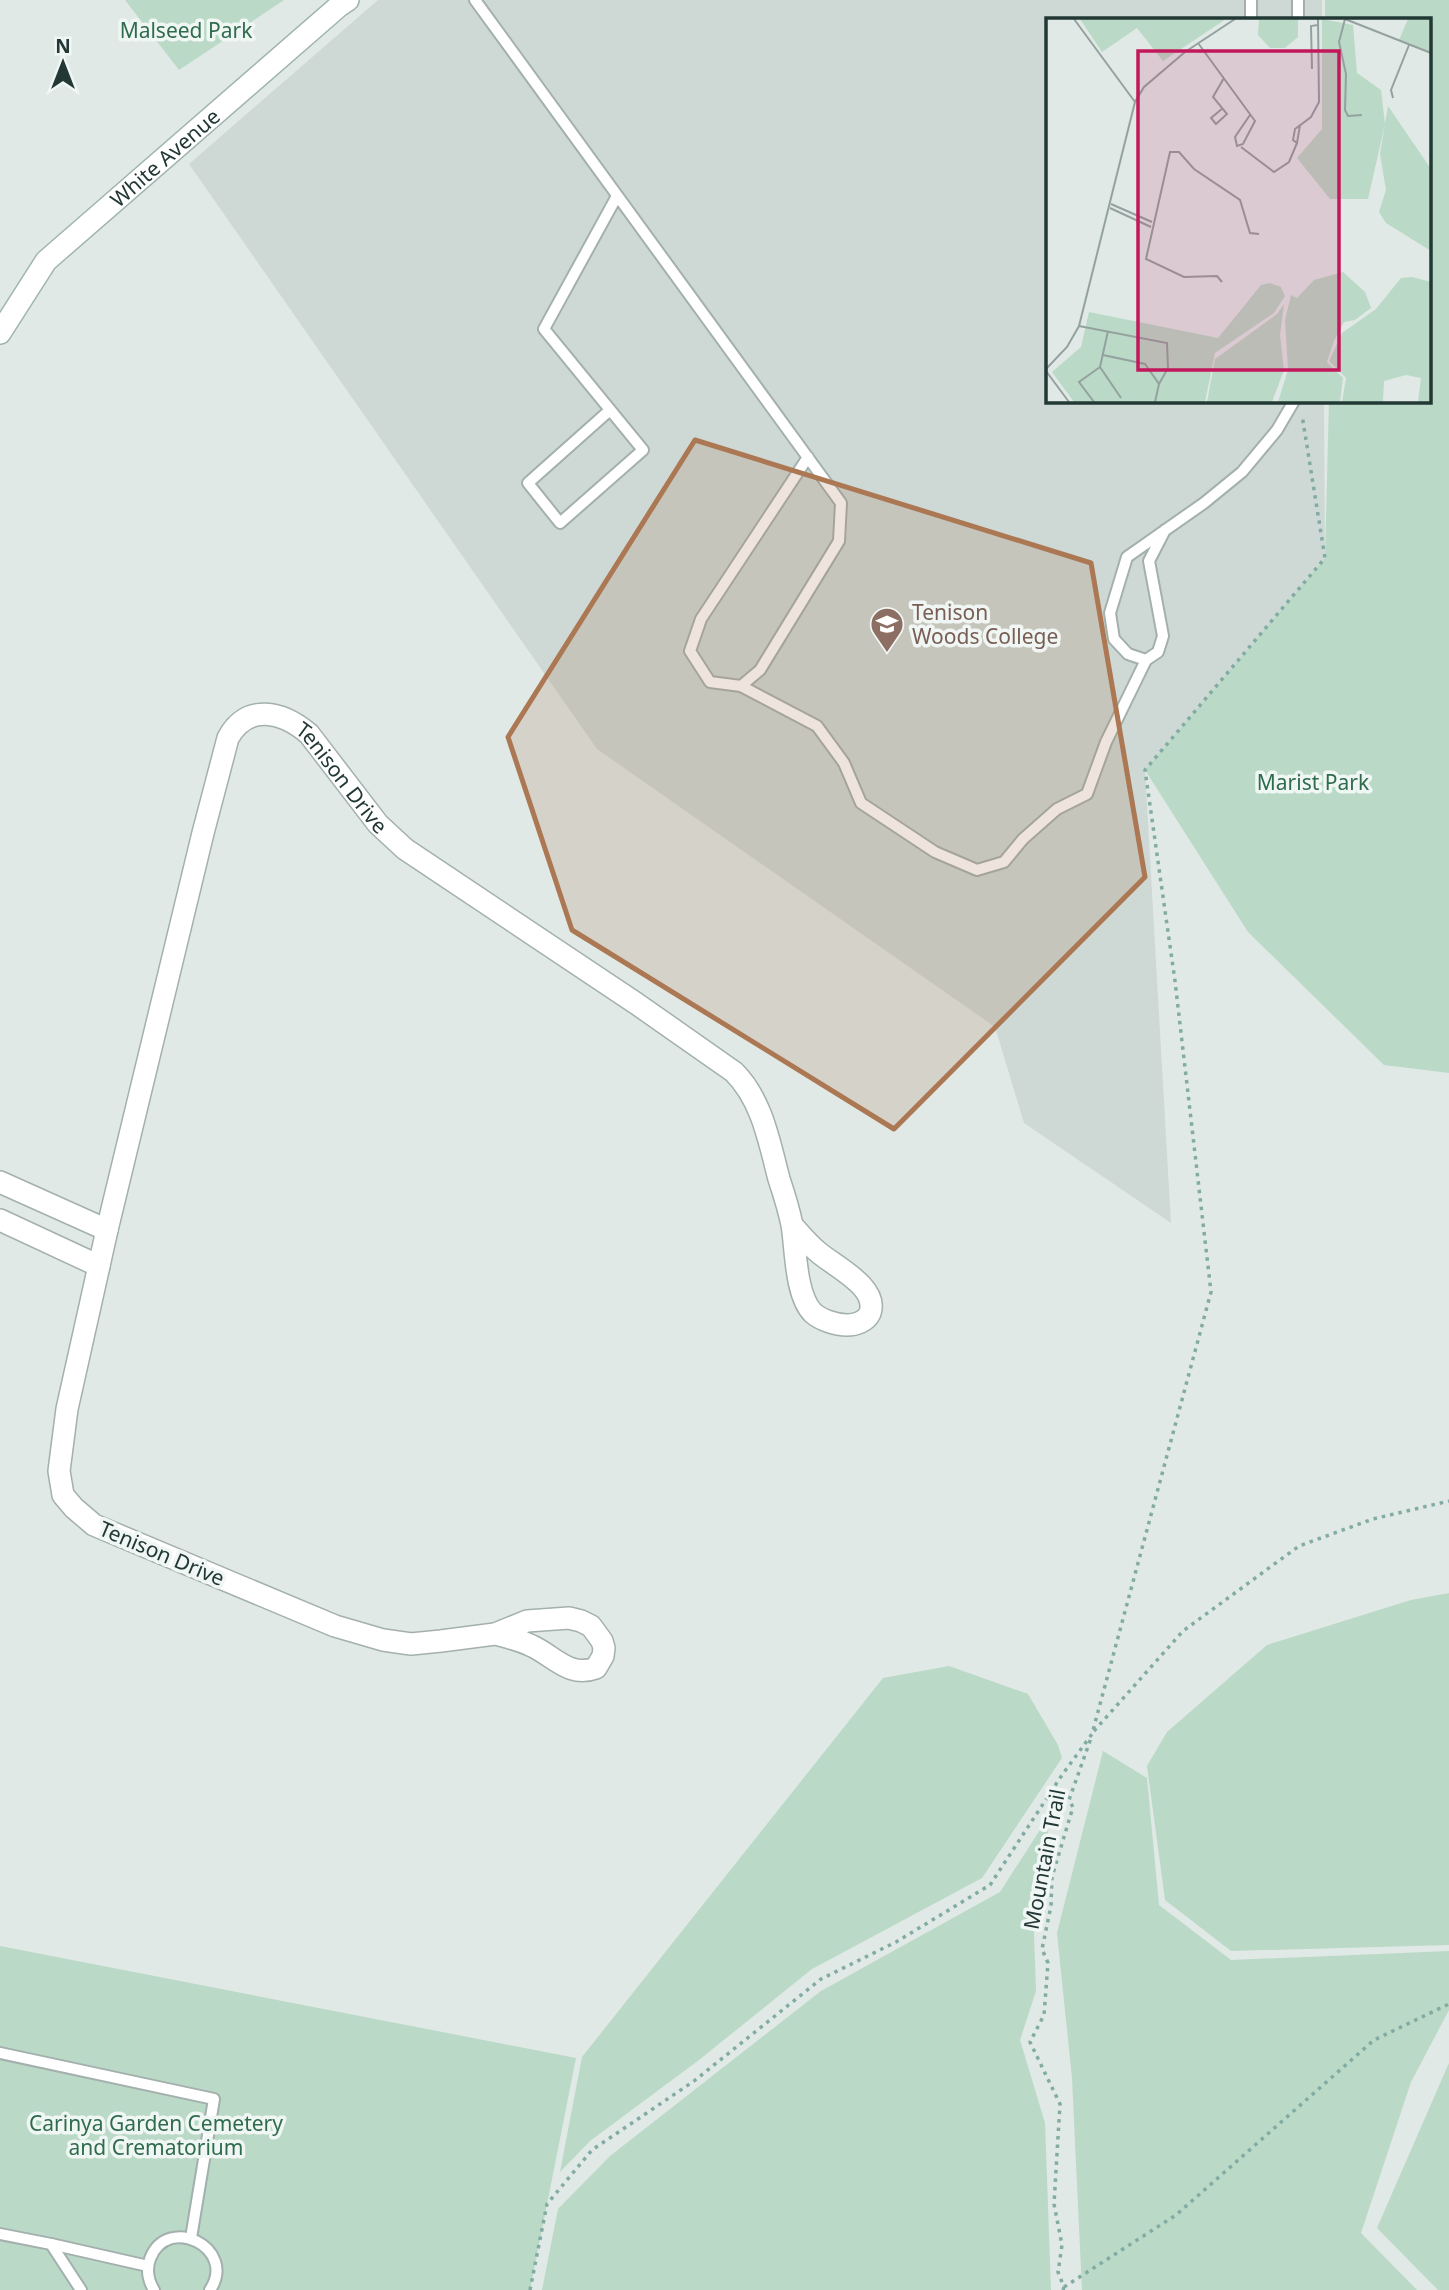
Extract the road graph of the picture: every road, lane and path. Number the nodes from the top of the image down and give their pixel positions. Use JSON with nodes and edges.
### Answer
{"nodes":[{"id":1,"x":348,"y":0,"type":"edge"},
{"id":2,"x":475,"y":0,"type":"edge"},
{"id":3,"x":1251,"y":0,"type":"edge"},
{"id":4,"x":1298,"y":0,"type":"edge"},
{"id":5,"x":1251,"y":18,"type":"edge"},
{"id":6,"x":1298,"y":18,"type":"edge"},
{"id":7,"x":617,"y":196,"type":"junction"},
{"id":8,"x":0,"y":333,"type":"edge"},
{"id":9,"x":1293,"y":402,"type":"edge"},
{"id":10,"x":610,"y":410,"type":"junction"},
{"id":11,"x":1301,"y":414,"type":"dead end"},
{"id":12,"x":808,"y":457,"type":"junction"},
{"id":13,"x":1165,"y":530,"type":"junction"},
{"id":14,"x":1146,"y":660,"type":"junction"},
{"id":15,"x":741,"y":686,"type":"junction"},
{"id":16,"x":0,"y":1182,"type":"edge"},
{"id":17,"x":0,"y":1220,"type":"edge"},
{"id":18,"x":792,"y":1225,"type":"junction"},
{"id":19,"x":107,"y":1230,"type":"junction"},
{"id":20,"x":99,"y":1266,"type":"junction"},
{"id":21,"x":1449,"y":1502,"type":"edge"},
{"id":22,"x":495,"y":1634,"type":"dead end"},
{"id":23,"x":1092,"y":1734,"type":"junction"},
{"id":24,"x":1449,"y":2004,"type":"edge"},
{"id":25,"x":0,"y":2053,"type":"edge"},
{"id":26,"x":0,"y":2234,"type":"edge"},
{"id":27,"x":191,"y":2238,"type":"junction"},
{"id":28,"x":51,"y":2244,"type":"junction"},
{"id":29,"x":148,"y":2266,"type":"junction"},
{"id":30,"x":1063,"y":2288,"type":"edge"},
{"id":31,"x":81,"y":2290,"type":"edge"},
{"id":32,"x":154,"y":2290,"type":"edge"},
{"id":33,"x":210,"y":2290,"type":"edge"},
{"id":34,"x":530,"y":2290,"type":"edge"}],
"edges":[{"from":1,"to":8,"type":"street","name":"White Avenue"},
{"from":2,"to":7,"type":"lane"},
{"from":3,"to":5,"type":"lane"},
{"from":4,"to":6,"type":"lane"},
{"from":7,"to":10,"type":"lane"},
{"from":7,"to":12,"type":"lane"},
{"from":9,"to":13,"type":"lane"},
{"from":10,"to":10,"type":"lane"},
{"from":11,"to":23,"type":"path"},
{"from":12,"to":15,"type":"lane"},
{"from":12,"to":15,"type":"lane"},
{"from":13,"to":14,"type":"lane"},
{"from":13,"to":14,"type":"lane"},
{"from":14,"to":15,"type":"lane"},
{"from":16,"to":19,"type":"street"},
{"from":17,"to":20,"type":"street"},
{"from":18,"to":18,"type":"street","name":"Tenison Drive"},
{"from":18,"to":19,"type":"street","name":"Tenison Drive"},
{"from":19,"to":20,"type":"street","name":"Tenison Drive"},
{"from":20,"to":22,"type":"street","name":"Tenison Drive"},
{"from":21,"to":23,"type":"path","name":"Mountain Trail"},
{"from":23,"to":30,"type":"path","name":"Mountain Trail"},
{"from":23,"to":34,"type":"path"},
{"from":24,"to":30,"type":"path"},
{"from":25,"to":27,"type":"lane"},
{"from":26,"to":28,"type":"lane"},
{"from":27,"to":29,"type":"lane"},
{"from":27,"to":33,"type":"lane"},
{"from":28,"to":29,"type":"lane"},
{"from":28,"to":31,"type":"lane"},
{"from":29,"to":32,"type":"lane"}]}
